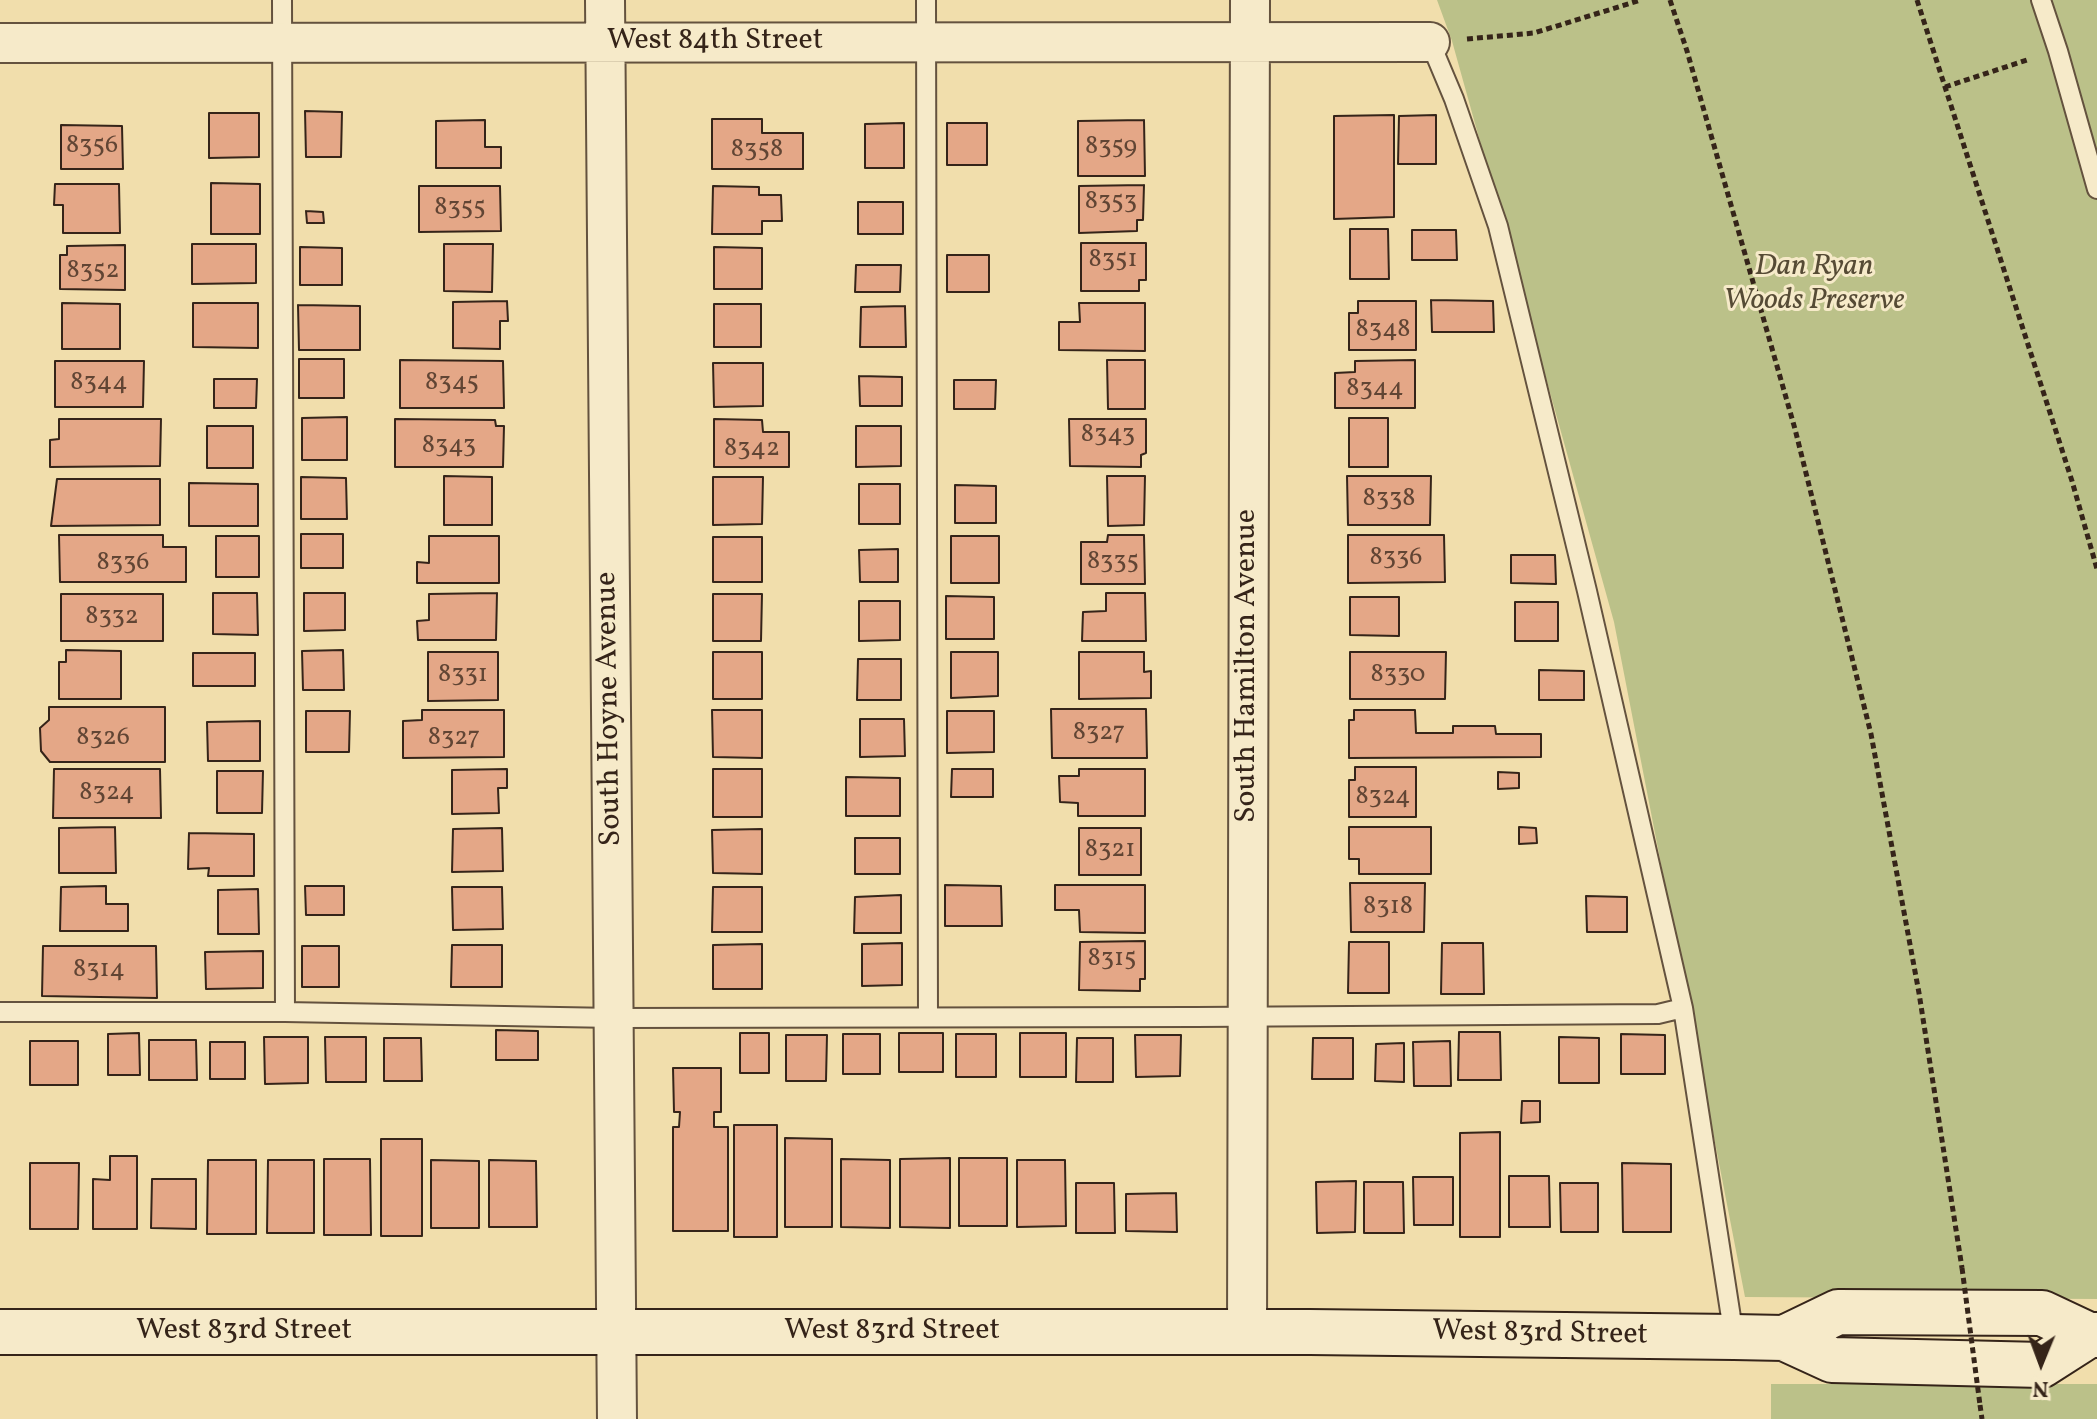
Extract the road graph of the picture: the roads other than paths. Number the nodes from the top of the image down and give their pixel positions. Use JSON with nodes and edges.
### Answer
{"nodes":[{"id":1,"x":282,"y":0,"type":"edge"},
{"id":2,"x":605,"y":0,"type":"edge"},
{"id":3,"x":926,"y":0,"type":"edge"},
{"id":4,"x":1250,"y":0,"type":"edge"},
{"id":5,"x":2041,"y":0,"type":"edge"},
{"id":6,"x":604,"y":42,"type":"junction"},
{"id":7,"x":925,"y":42,"type":"junction"},
{"id":8,"x":1250,"y":42,"type":"junction"},
{"id":9,"x":1430,"y":42,"type":"joint"},
{"id":10,"x":0,"y":43,"type":"edge"},
{"id":11,"x":283,"y":43,"type":"junction"},
{"id":12,"x":2097,"y":189,"type":"edge"},
{"id":13,"x":1683,"y":1008,"type":"junction"},
{"id":14,"x":0,"y":1012,"type":"edge"},
{"id":15,"x":285,"y":1012,"type":"junction"},
{"id":16,"x":928,"y":1017,"type":"junction"},
{"id":17,"x":1247,"y":1017,"type":"junction"},
{"id":18,"x":614,"y":1018,"type":"junction"},
{"id":19,"x":0,"y":1332,"type":"edge"},
{"id":20,"x":617,"y":1332,"type":"junction"},
{"id":21,"x":1247,"y":1333,"type":"junction"},
{"id":22,"x":2093,"y":1335,"type":"edge"},
{"id":23,"x":1734,"y":1337,"type":"junction"},
{"id":24,"x":617,"y":1419,"type":"edge"}],
"edges":[{"from":1,"to":11,"type":"lane"},
{"from":2,"to":6,"type":"street","name":"South Hoyne Avenue"},
{"from":3,"to":7,"type":"lane"},
{"from":4,"to":8,"type":"street","name":"South Hamilton Avenue"},
{"from":5,"to":12,"type":"lane"},
{"from":6,"to":7,"type":"street","name":"West 84th Street"},
{"from":6,"to":11,"type":"street","name":"West 84th Street"},
{"from":6,"to":18,"type":"street","name":"South Hoyne Avenue"},
{"from":7,"to":8,"type":"street","name":"West 84th Street"},
{"from":7,"to":16,"type":"lane"},
{"from":8,"to":9,"type":"street","name":"West 84th Street"},
{"from":8,"to":17,"type":"street","name":"South Hamilton Avenue"},
{"from":9,"to":13,"type":"lane"},
{"from":10,"to":11,"type":"street","name":"West 84th Street"},
{"from":11,"to":15,"type":"lane"},
{"from":13,"to":17,"type":"lane"},
{"from":13,"to":23,"type":"lane"},
{"from":14,"to":15,"type":"lane"},
{"from":15,"to":18,"type":"lane"},
{"from":16,"to":17,"type":"lane"},
{"from":16,"to":18,"type":"lane"},
{"from":17,"to":21,"type":"street","name":"South Hamilton Avenue"},
{"from":18,"to":20,"type":"street","name":"South Hoyne Avenue"},
{"from":19,"to":20,"type":"street","name":"West 83rd Street"},
{"from":20,"to":21,"type":"street","name":"West 83rd Street"},
{"from":20,"to":24,"type":"street","name":"South Hoyne Avenue"},
{"from":21,"to":23,"type":"street","name":"West 83rd Street"},
{"from":22,"to":23,"type":"street","name":"West 83rd Street"}]}
